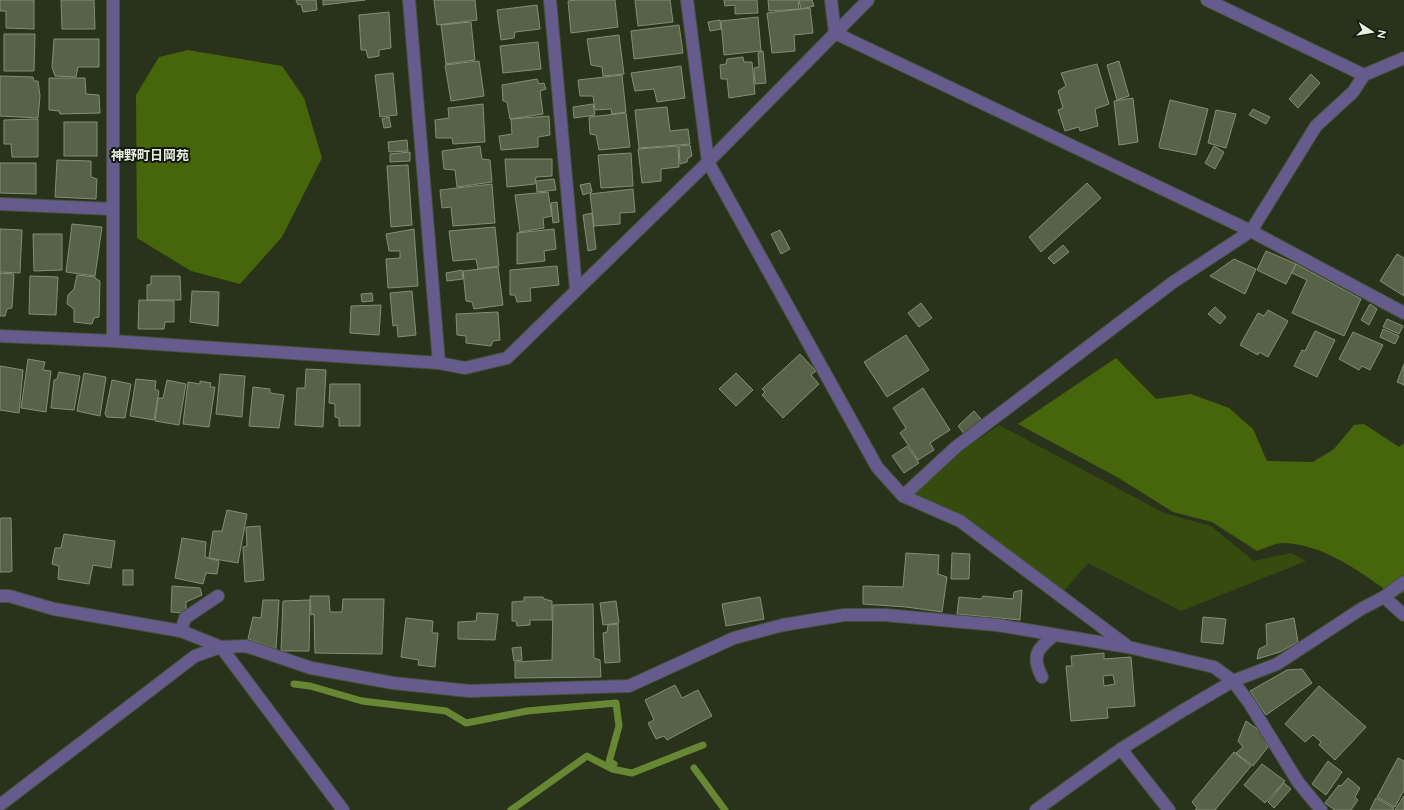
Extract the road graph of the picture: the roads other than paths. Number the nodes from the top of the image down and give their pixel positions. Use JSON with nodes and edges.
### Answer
{"nodes":[{"id":1,"x":113,"y":0,"type":"edge"},
{"id":2,"x":409,"y":0,"type":"edge"},
{"id":3,"x":550,"y":0,"type":"edge"},
{"id":4,"x":687,"y":0,"type":"edge"},
{"id":5,"x":831,"y":0,"type":"edge"},
{"id":6,"x":868,"y":0,"type":"edge"},
{"id":7,"x":1207,"y":0,"type":"edge"},
{"id":8,"x":835,"y":34,"type":"junction"},
{"id":9,"x":1404,"y":58,"type":"edge"},
{"id":10,"x":1364,"y":75,"type":"junction"},
{"id":11,"x":708,"y":162,"type":"junction"},
{"id":12,"x":0,"y":204,"type":"edge"},
{"id":13,"x":113,"y":209,"type":"junction"},
{"id":14,"x":1251,"y":231,"type":"junction"},
{"id":15,"x":576,"y":289,"type":"junction"},
{"id":16,"x":1404,"y":313,"type":"edge"},
{"id":17,"x":0,"y":336,"type":"edge"},
{"id":18,"x":113,"y":341,"type":"junction"},
{"id":19,"x":439,"y":363,"type":"junction"},
{"id":20,"x":903,"y":496,"type":"junction"},
{"id":21,"x":1404,"y":582,"type":"edge"},
{"id":22,"x":0,"y":596,"type":"edge"},
{"id":23,"x":218,"y":596,"type":"dead end"},
{"id":24,"x":1384,"y":597,"type":"junction"},
{"id":25,"x":1404,"y":614,"type":"edge"},
{"id":26,"x":181,"y":631,"type":"junction"},
{"id":27,"x":1055,"y":635,"type":"junction"},
{"id":28,"x":1128,"y":646,"type":"junction"},
{"id":29,"x":221,"y":647,"type":"junction"},
{"id":30,"x":1042,"y":677,"type":"dead end"},
{"id":31,"x":1233,"y":681,"type":"junction"},
{"id":32,"x":1121,"y":750,"type":"junction"},
{"id":33,"x":0,"y":805,"type":"edge"},
{"id":34,"x":343,"y":810,"type":"edge"},
{"id":35,"x":1036,"y":810,"type":"edge"},
{"id":36,"x":1169,"y":810,"type":"edge"},
{"id":37,"x":1321,"y":810,"type":"edge"}],
"edges":[{"from":1,"to":13,"type":"street"},
{"from":2,"to":19,"type":"street"},
{"from":3,"to":15,"type":"street"},
{"from":4,"to":11,"type":"street"},
{"from":5,"to":8,"type":"street"},
{"from":6,"to":8,"type":"street"},
{"from":7,"to":10,"type":"street"},
{"from":8,"to":11,"type":"street"},
{"from":8,"to":14,"type":"street"},
{"from":9,"to":10,"type":"street"},
{"from":10,"to":14,"type":"street"},
{"from":11,"to":15,"type":"street"},
{"from":11,"to":20,"type":"street"},
{"from":12,"to":13,"type":"street"},
{"from":13,"to":18,"type":"street"},
{"from":14,"to":16,"type":"street"},
{"from":14,"to":20,"type":"street"},
{"from":15,"to":19,"type":"street"},
{"from":17,"to":18,"type":"street"},
{"from":18,"to":19,"type":"street"},
{"from":20,"to":28,"type":"street"},
{"from":21,"to":24,"type":"street"},
{"from":22,"to":26,"type":"street"},
{"from":23,"to":26,"type":"street"},
{"from":24,"to":25,"type":"street"},
{"from":24,"to":31,"type":"street"},
{"from":26,"to":29,"type":"street"},
{"from":27,"to":28,"type":"street"},
{"from":27,"to":29,"type":"street"},
{"from":27,"to":30,"type":"street"},
{"from":28,"to":31,"type":"street"},
{"from":29,"to":33,"type":"street"},
{"from":29,"to":34,"type":"street"},
{"from":31,"to":32,"type":"street"},
{"from":31,"to":37,"type":"street"},
{"from":32,"to":35,"type":"street"},
{"from":32,"to":36,"type":"street"}]}
